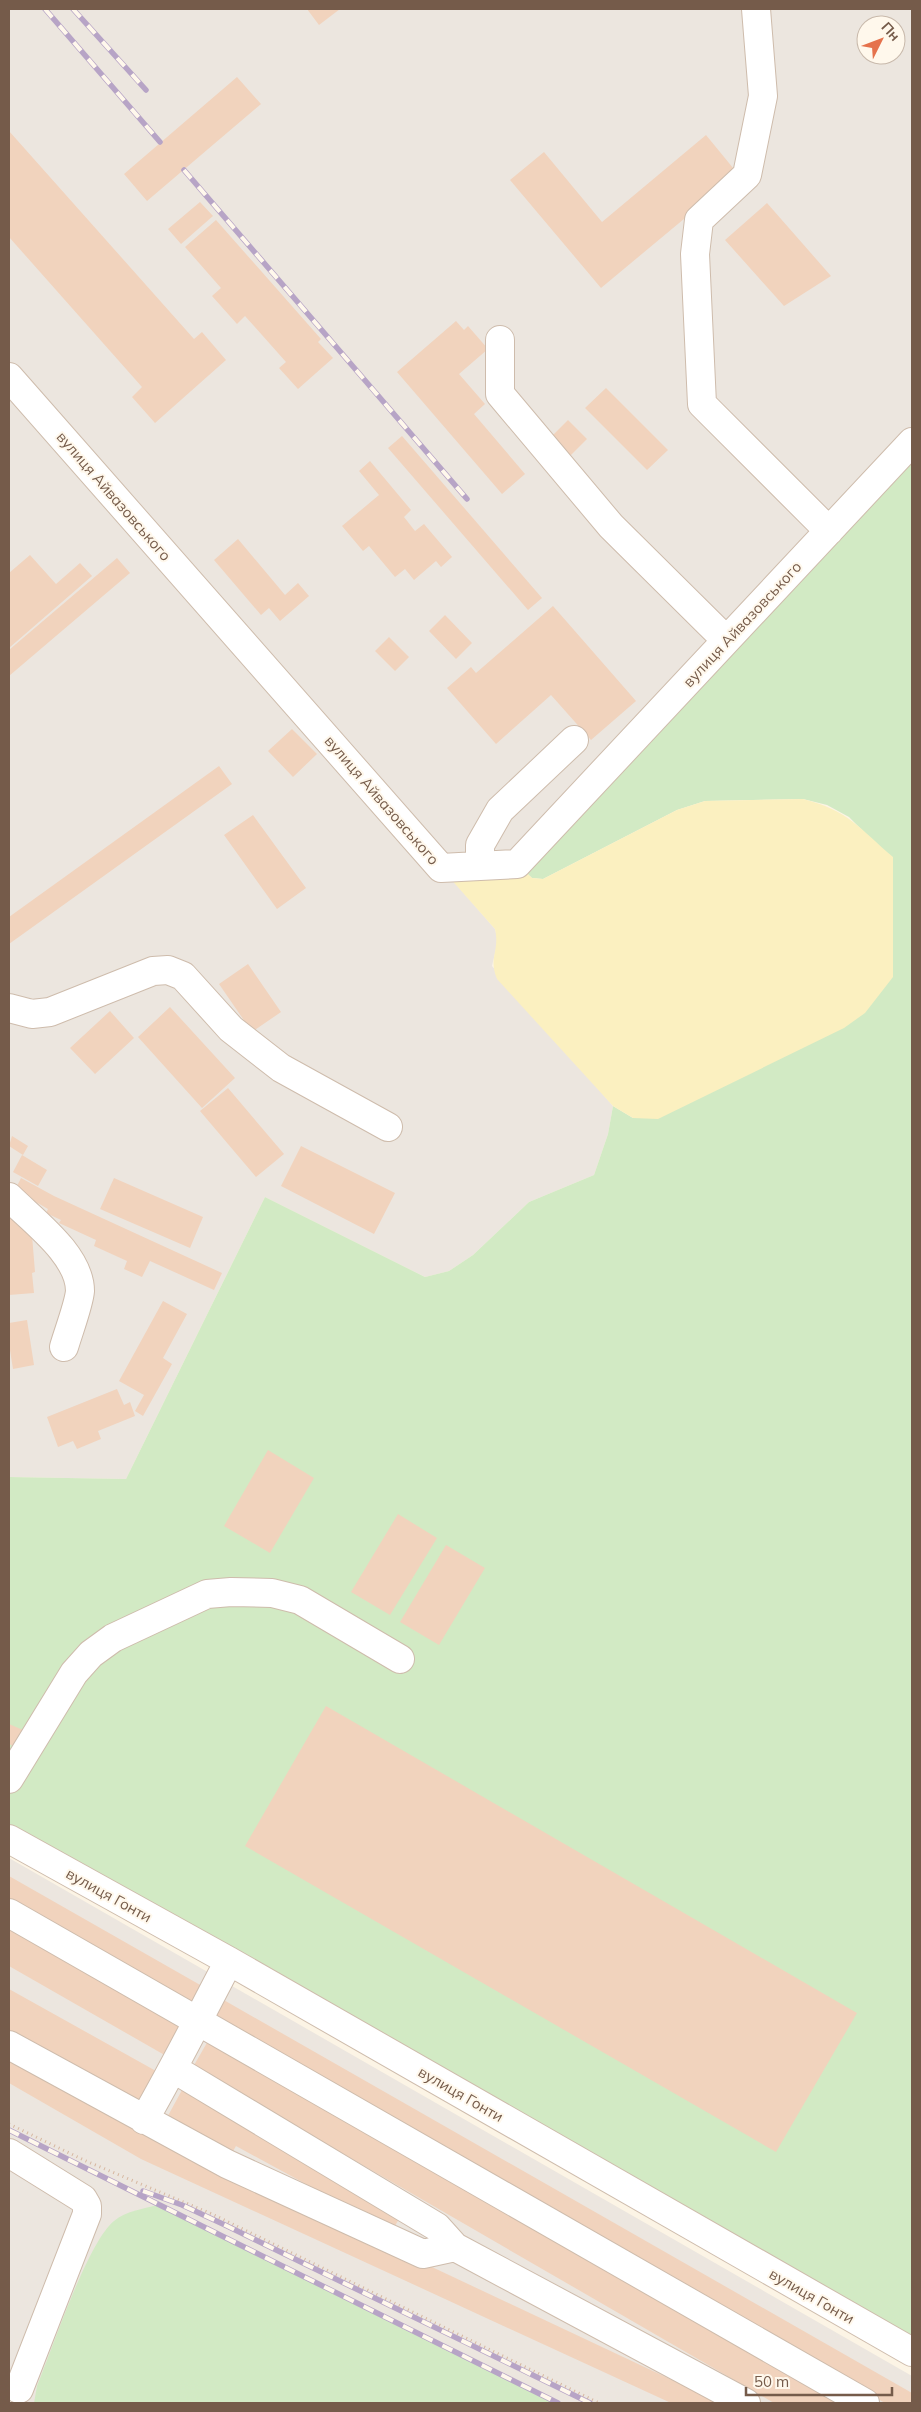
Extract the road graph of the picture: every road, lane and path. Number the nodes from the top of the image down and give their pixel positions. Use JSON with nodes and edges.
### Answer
{"nodes":[{"id":1,"x":756,"y":9,"type":"edge"},
{"id":2,"x":500,"y":340,"type":"dead end"},
{"id":3,"x":9,"y":377,"type":"edge"},
{"id":4,"x":912,"y":442,"type":"edge"},
{"id":5,"x":829,"y":531,"type":"junction"},
{"id":6,"x":726,"y":640,"type":"junction"},
{"id":7,"x":574,"y":740,"type":"dead end"},
{"id":8,"x":480,"y":866,"type":"junction"},
{"id":9,"x":9,"y":1008,"type":"edge"},
{"id":10,"x":388,"y":1127,"type":"dead end"},
{"id":11,"x":9,"y":1197,"type":"edge"},
{"id":12,"x":64,"y":1347,"type":"dead end"},
{"id":13,"x":400,"y":1659,"type":"dead end"},
{"id":14,"x":9,"y":1779,"type":"edge"},
{"id":15,"x":9,"y":1839,"type":"edge"},
{"id":16,"x":9,"y":1913,"type":"edge"},
{"id":17,"x":229,"y":1961,"type":"junction"},
{"id":18,"x":196,"y":2020,"type":"junction"},
{"id":19,"x":9,"y":2046,"type":"edge"},
{"id":20,"x":174,"y":2069,"type":"junction"},
{"id":21,"x":144,"y":2120,"type":"junction"},
{"id":22,"x":9,"y":2124,"type":"edge"},
{"id":23,"x":9,"y":2153,"type":"edge"},
{"id":24,"x":455,"y":2247,"type":"junction"},
{"id":25,"x":912,"y":2352,"type":"edge"},
{"id":26,"x":19,"y":2389,"type":"dead end"},
{"id":27,"x":599,"y":2403,"type":"edge"},
{"id":28,"x":746,"y":2403,"type":"edge"},
{"id":29,"x":865,"y":2403,"type":"edge"}],
"edges":[{"from":1,"to":5,"type":"street"},
{"from":2,"to":6,"type":"street"},
{"from":3,"to":8,"type":"street","name":"вулиця Айвазовського"},
{"from":4,"to":5,"type":"street","name":"вулиця Айвазовського"},
{"from":5,"to":6,"type":"street","name":"вулиця Айвазовського"},
{"from":6,"to":8,"type":"street","name":"вулиця Айвазовського"},
{"from":7,"to":8,"type":"street"},
{"from":9,"to":10,"type":"street"},
{"from":11,"to":12,"type":"street"},
{"from":13,"to":14,"type":"street"},
{"from":15,"to":17,"type":"street","name":"вулиця Гонти"},
{"from":16,"to":18,"type":"street"},
{"from":17,"to":18,"type":"street"},
{"from":17,"to":25,"type":"street","name":"вулиця Гонти"},
{"from":18,"to":20,"type":"street"},
{"from":18,"to":29,"type":"street"},
{"from":19,"to":21,"type":"street"},
{"from":20,"to":21,"type":"street"},
{"from":20,"to":24,"type":"street"},
{"from":21,"to":24,"type":"street"},
{"from":22,"to":27,"type":"path"},
{"from":23,"to":26,"type":"street"},
{"from":24,"to":28,"type":"street"}]}
